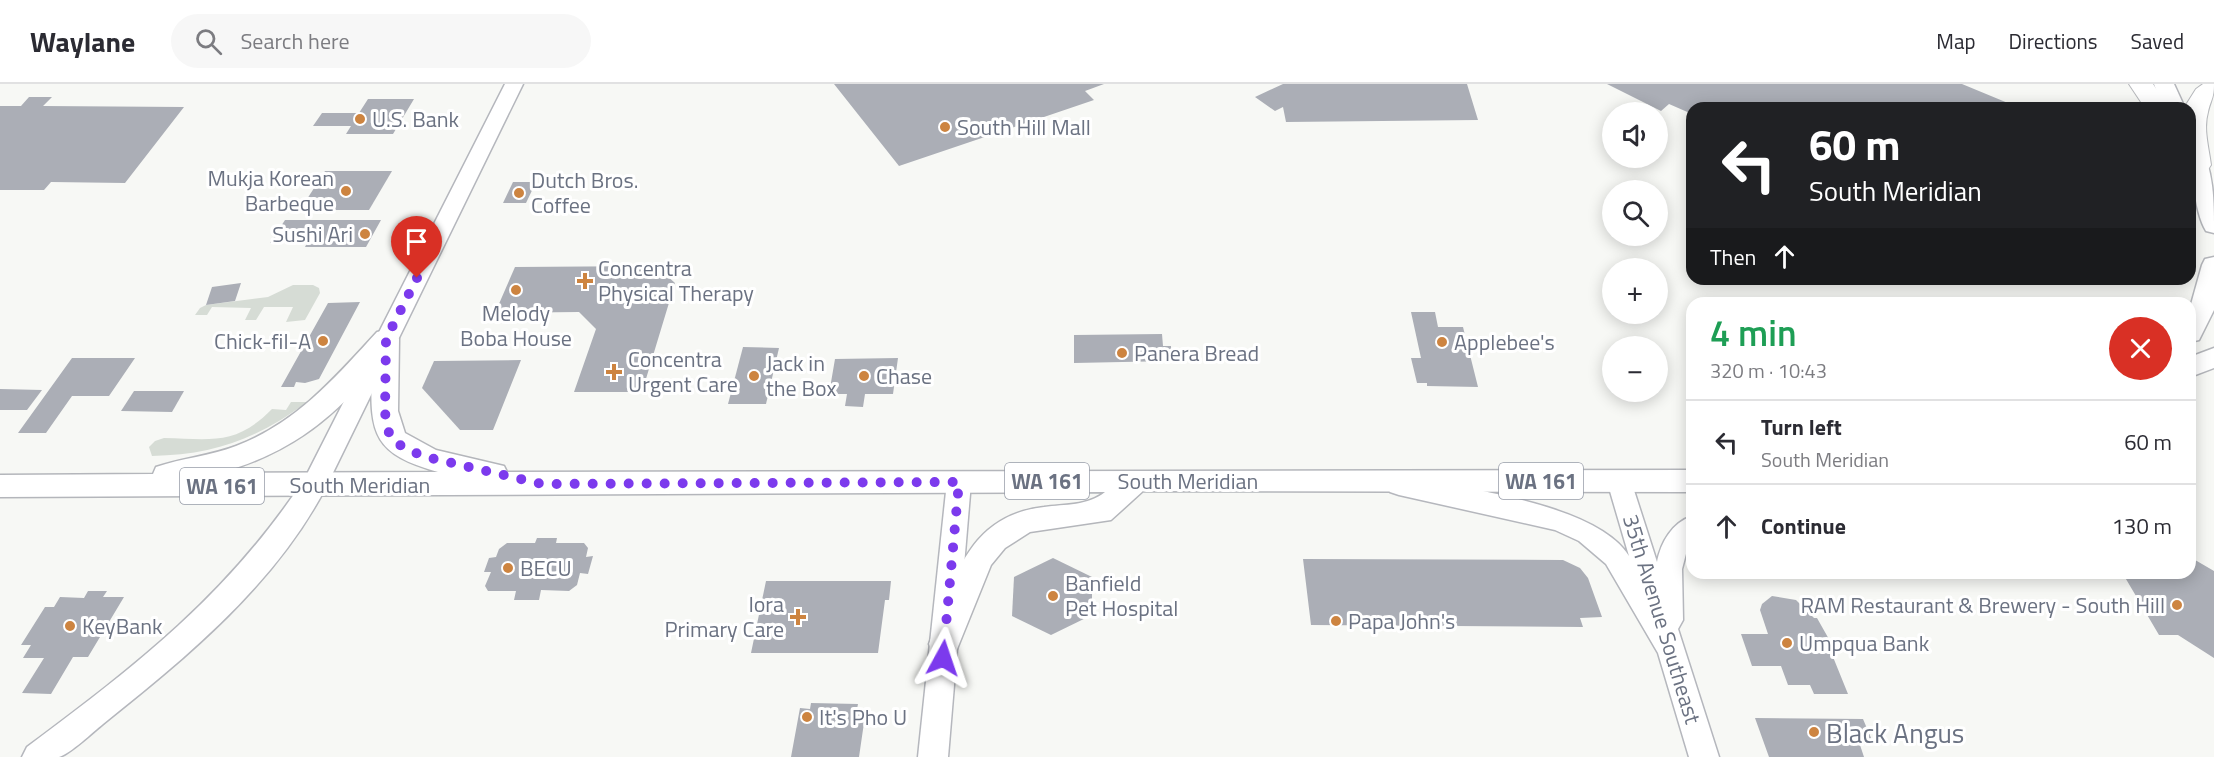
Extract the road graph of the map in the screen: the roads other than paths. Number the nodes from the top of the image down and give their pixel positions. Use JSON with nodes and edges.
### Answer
{"nodes":[{"id":1,"x":514,"y":84,"type":"edge"},
{"id":2,"x":2141,"y":84,"type":"edge"},
{"id":3,"x":2164,"y":84,"type":"edge"},
{"id":4,"x":2214,"y":88,"type":"edge"},
{"id":5,"x":2153,"y":102,"type":"edge"},
{"id":6,"x":2172,"y":102,"type":"edge"},
{"id":7,"x":2196,"y":104,"type":"edge"},
{"id":8,"x":2196,"y":164,"type":"edge"},
{"id":9,"x":2214,"y":219,"type":"edge"},
{"id":10,"x":2214,"y":265,"type":"edge"},
{"id":11,"x":2210,"y":303,"type":"edge"},
{"id":12,"x":2196,"y":324,"type":"edge"},
{"id":13,"x":386,"y":339,"type":"junction"},
{"id":14,"x":2214,"y":358,"type":"edge"},
{"id":15,"x":2196,"y":365,"type":"edge"},
{"id":16,"x":1136,"y":481,"type":"junction"},
{"id":17,"x":1384,"y":481,"type":"junction"},
{"id":18,"x":1619,"y":481,"type":"junction"},
{"id":19,"x":1686,"y":481,"type":"edge"},
{"id":20,"x":959,"y":482,"type":"junction"},
{"id":21,"x":542,"y":484,"type":"junction"},
{"id":22,"x":314,"y":485,"type":"junction"},
{"id":23,"x":0,"y":486,"type":"edge"},
{"id":24,"x":95,"y":486,"type":"junction"},
{"id":25,"x":1686,"y":532,"type":"edge"},
{"id":26,"x":944,"y":644,"type":"junction"},
{"id":27,"x":1670,"y":646,"type":"junction"},
{"id":28,"x":37,"y":757,"type":"edge"},
{"id":29,"x":933,"y":757,"type":"edge"},
{"id":30,"x":1704,"y":757,"type":"edge"}],
"edges":[{"from":1,"to":13,"type":"main road"},
{"from":2,"to":5,"type":"highway"},
{"from":3,"to":6,"type":"main road"},
{"from":4,"to":7,"type":"highway"},
{"from":8,"to":9,"type":"main road"},
{"from":10,"to":11,"type":"main road"},
{"from":11,"to":12,"type":"main road"},
{"from":13,"to":21,"type":"main road"},
{"from":13,"to":22,"type":"main road"},
{"from":13,"to":24,"type":"main road"},
{"from":14,"to":15,"type":"main road"},
{"from":16,"to":17,"type":"main road","name":"South Meridian","number":"WA 161"},
{"from":16,"to":20,"type":"main road","name":"South Meridian","number":"WA 161"},
{"from":16,"to":26,"type":"main road"},
{"from":17,"to":18,"type":"main road","name":"South Meridian","number":"WA 161"},
{"from":17,"to":27,"type":"main road"},
{"from":18,"to":19,"type":"main road","name":"South Meridian","number":"WA 161"},
{"from":18,"to":27,"type":"main road","name":"35th Avenue Southeast"},
{"from":20,"to":21,"type":"main road","name":"South Meridian","number":"WA 161"},
{"from":20,"to":26,"type":"main road"},
{"from":21,"to":22,"type":"main road","name":"South Meridian","number":"WA 161"},
{"from":22,"to":24,"type":"main road","name":"South Meridian","number":"WA 161"},
{"from":22,"to":28,"type":"main road"},
{"from":23,"to":24,"type":"main road","name":"South Meridian","number":"WA 161"},
{"from":25,"to":27,"type":"main road"},
{"from":26,"to":29,"type":"main road"},
{"from":27,"to":30,"type":"main road","name":"35th Avenue Southeast"}]}
